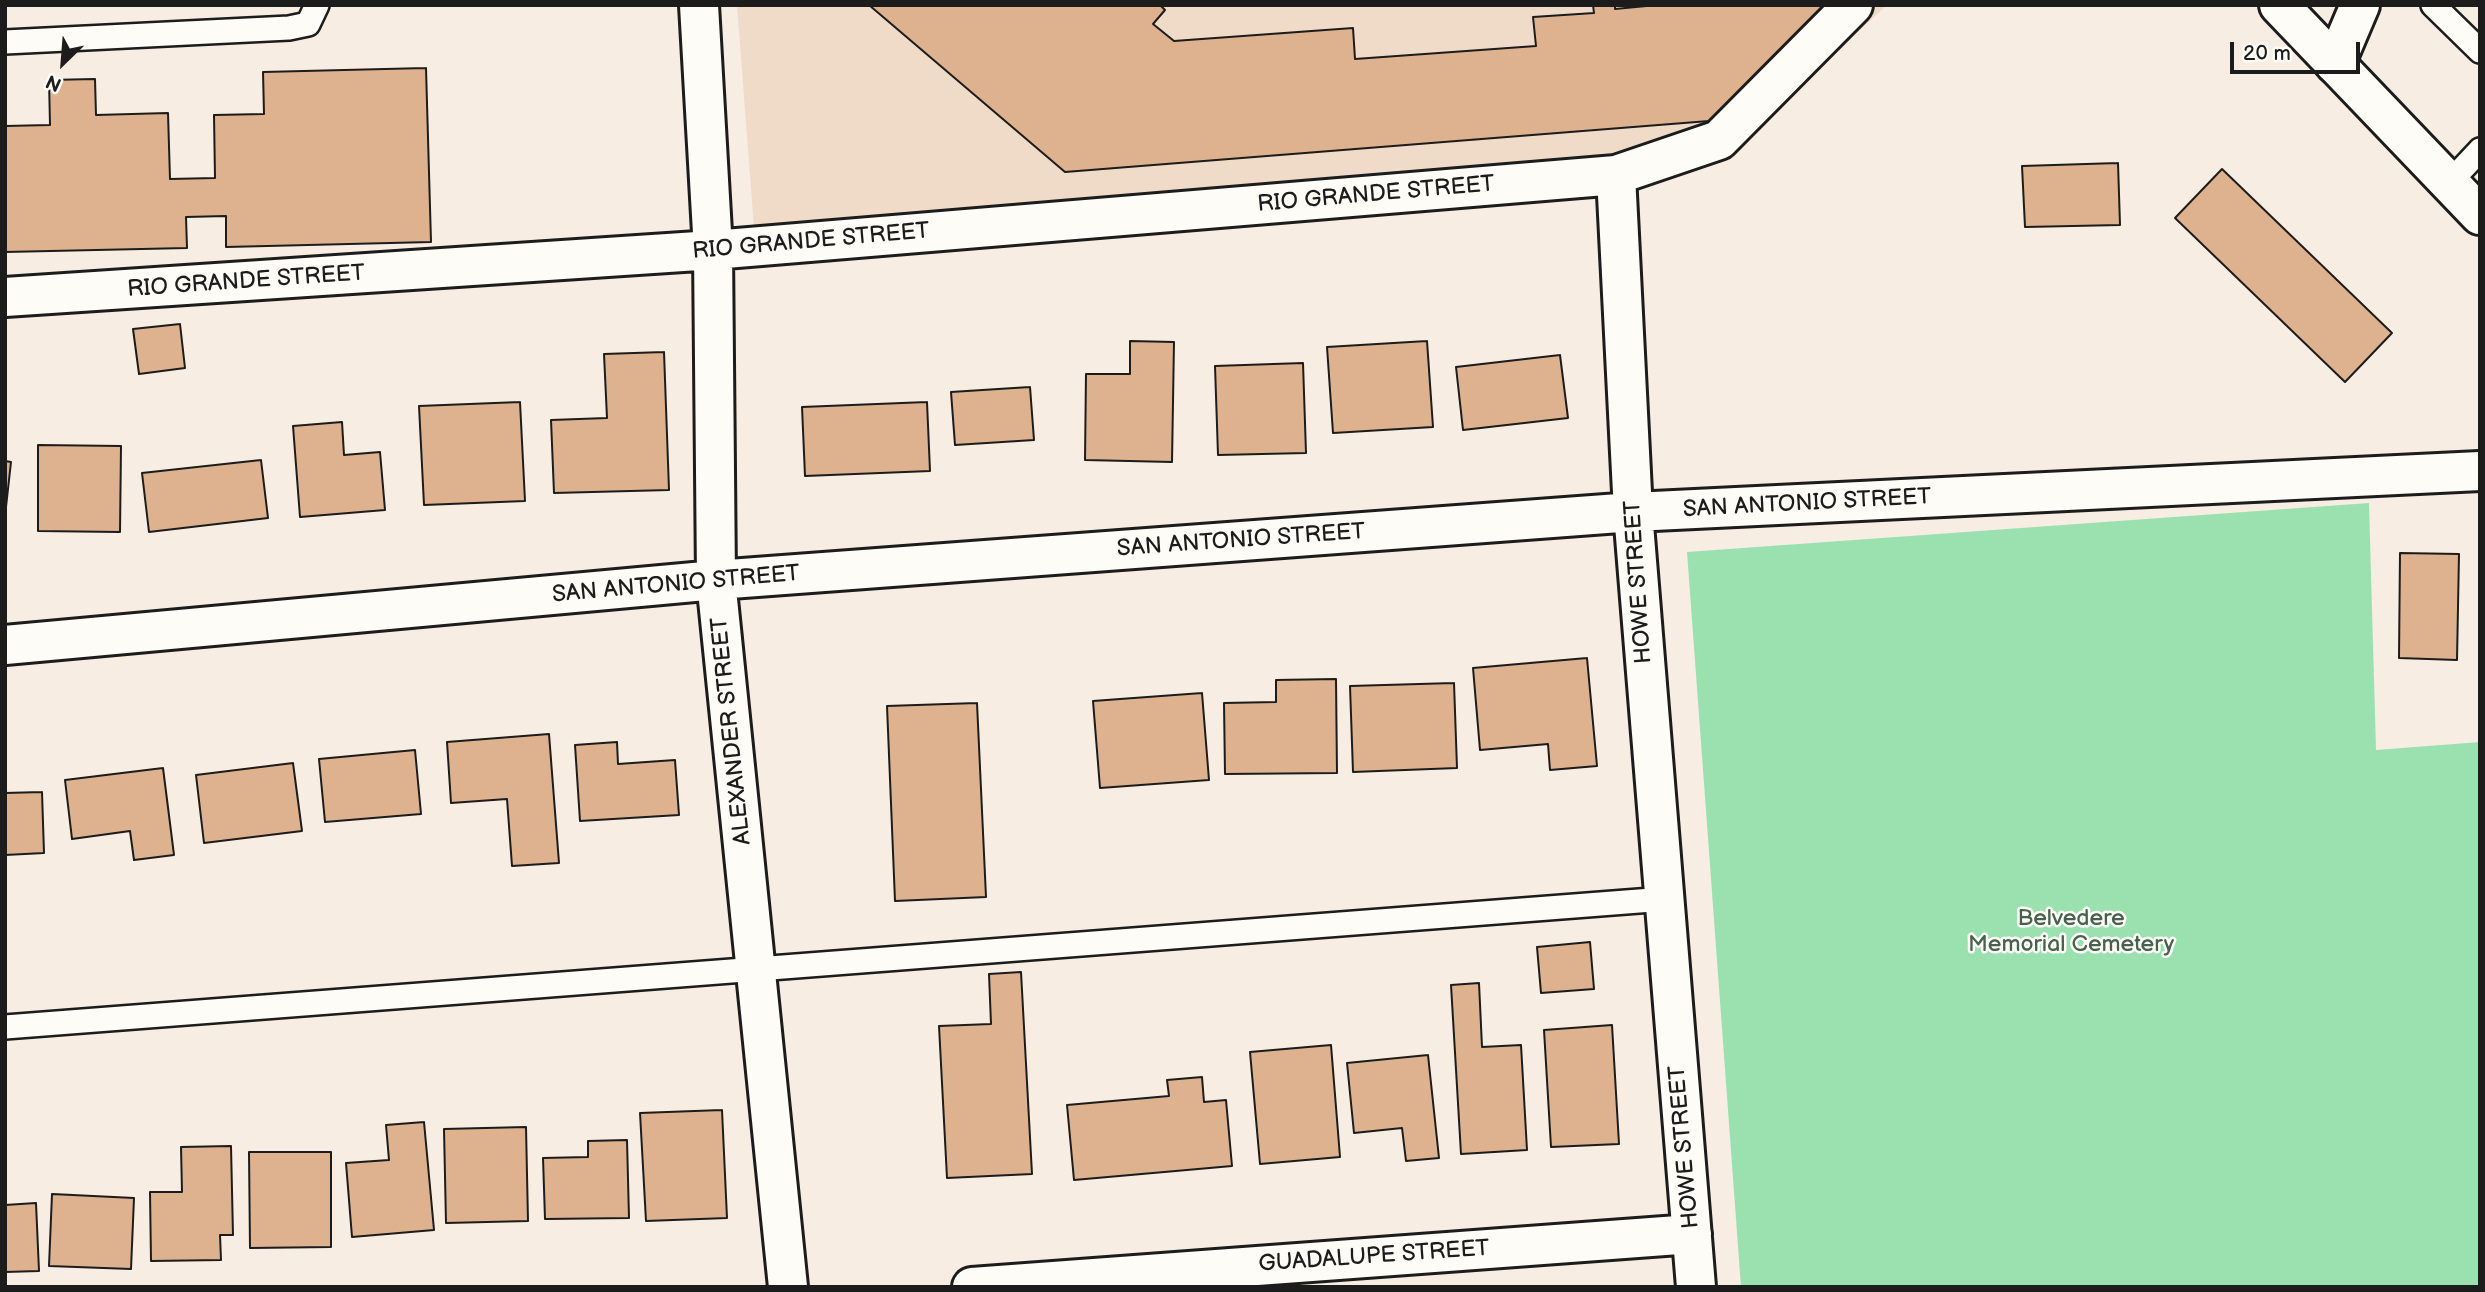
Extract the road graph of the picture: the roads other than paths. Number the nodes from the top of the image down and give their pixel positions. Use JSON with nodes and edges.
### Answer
{"nodes":[{"id":1,"x":317,"y":5,"type":"edge"},
{"id":2,"x":699,"y":5,"type":"edge"},
{"id":3,"x":1853,"y":5,"type":"edge"},
{"id":4,"x":2279,"y":5,"type":"edge"},
{"id":5,"x":2360,"y":5,"type":"edge"},
{"id":6,"x":2433,"y":5,"type":"edge"},
{"id":7,"x":5,"y":42,"type":"edge"},
{"id":8,"x":2480,"y":51,"type":"edge"},
{"id":9,"x":2335,"y":64,"type":"junction"},
{"id":10,"x":2480,"y":150,"type":"edge"},
{"id":11,"x":1616,"y":175,"type":"junction"},
{"id":12,"x":2449,"y":183,"type":"junction"},
{"id":13,"x":2480,"y":215,"type":"edge"},
{"id":14,"x":713,"y":250,"type":"junction"},
{"id":15,"x":5,"y":298,"type":"edge"},
{"id":16,"x":2480,"y":471,"type":"edge"},
{"id":17,"x":1633,"y":512,"type":"junction"},
{"id":18,"x":716,"y":580,"type":"junction"},
{"id":19,"x":5,"y":645,"type":"edge"},
{"id":20,"x":1665,"y":900,"type":"junction"},
{"id":21,"x":756,"y":969,"type":"junction"},
{"id":22,"x":5,"y":1027,"type":"edge"},
{"id":23,"x":1692,"y":1234,"type":"junction"},
{"id":24,"x":788,"y":1287,"type":"edge"},
{"id":25,"x":972,"y":1287,"type":"edge"},
{"id":26,"x":1696,"y":1287,"type":"edge"}],
"edges":[{"from":1,"to":7,"type":"lane"},
{"from":2,"to":14,"type":"street","name":"ALEXANDER STREET"},
{"from":3,"to":11,"type":"street"},
{"from":4,"to":9,"type":"street"},
{"from":5,"to":9,"type":"street"},
{"from":6,"to":8,"type":"lane"},
{"from":9,"to":12,"type":"street"},
{"from":10,"to":12,"type":"lane"},
{"from":11,"to":14,"type":"street","name":"RIO GRANDE STREET"},
{"from":11,"to":17,"type":"street","name":"HOWE STREET"},
{"from":12,"to":13,"type":"street"},
{"from":14,"to":15,"type":"street","name":"RIO GRANDE STREET"},
{"from":14,"to":18,"type":"street","name":"ALEXANDER STREET"},
{"from":16,"to":17,"type":"street","name":"SAN ANTONIO STREET"},
{"from":17,"to":18,"type":"street","name":"SAN ANTONIO STREET"},
{"from":17,"to":20,"type":"street","name":"HOWE STREET"},
{"from":18,"to":19,"type":"street","name":"SAN ANTONIO STREET"},
{"from":18,"to":21,"type":"street","name":"ALEXANDER STREET"},
{"from":20,"to":21,"type":"lane"},
{"from":20,"to":23,"type":"street","name":"HOWE STREET"},
{"from":21,"to":22,"type":"lane"},
{"from":21,"to":24,"type":"street","name":"ALEXANDER STREET"},
{"from":23,"to":25,"type":"street","name":"GUADALUPE STREET"},
{"from":23,"to":26,"type":"street","name":"HOWE STREET"}]}
